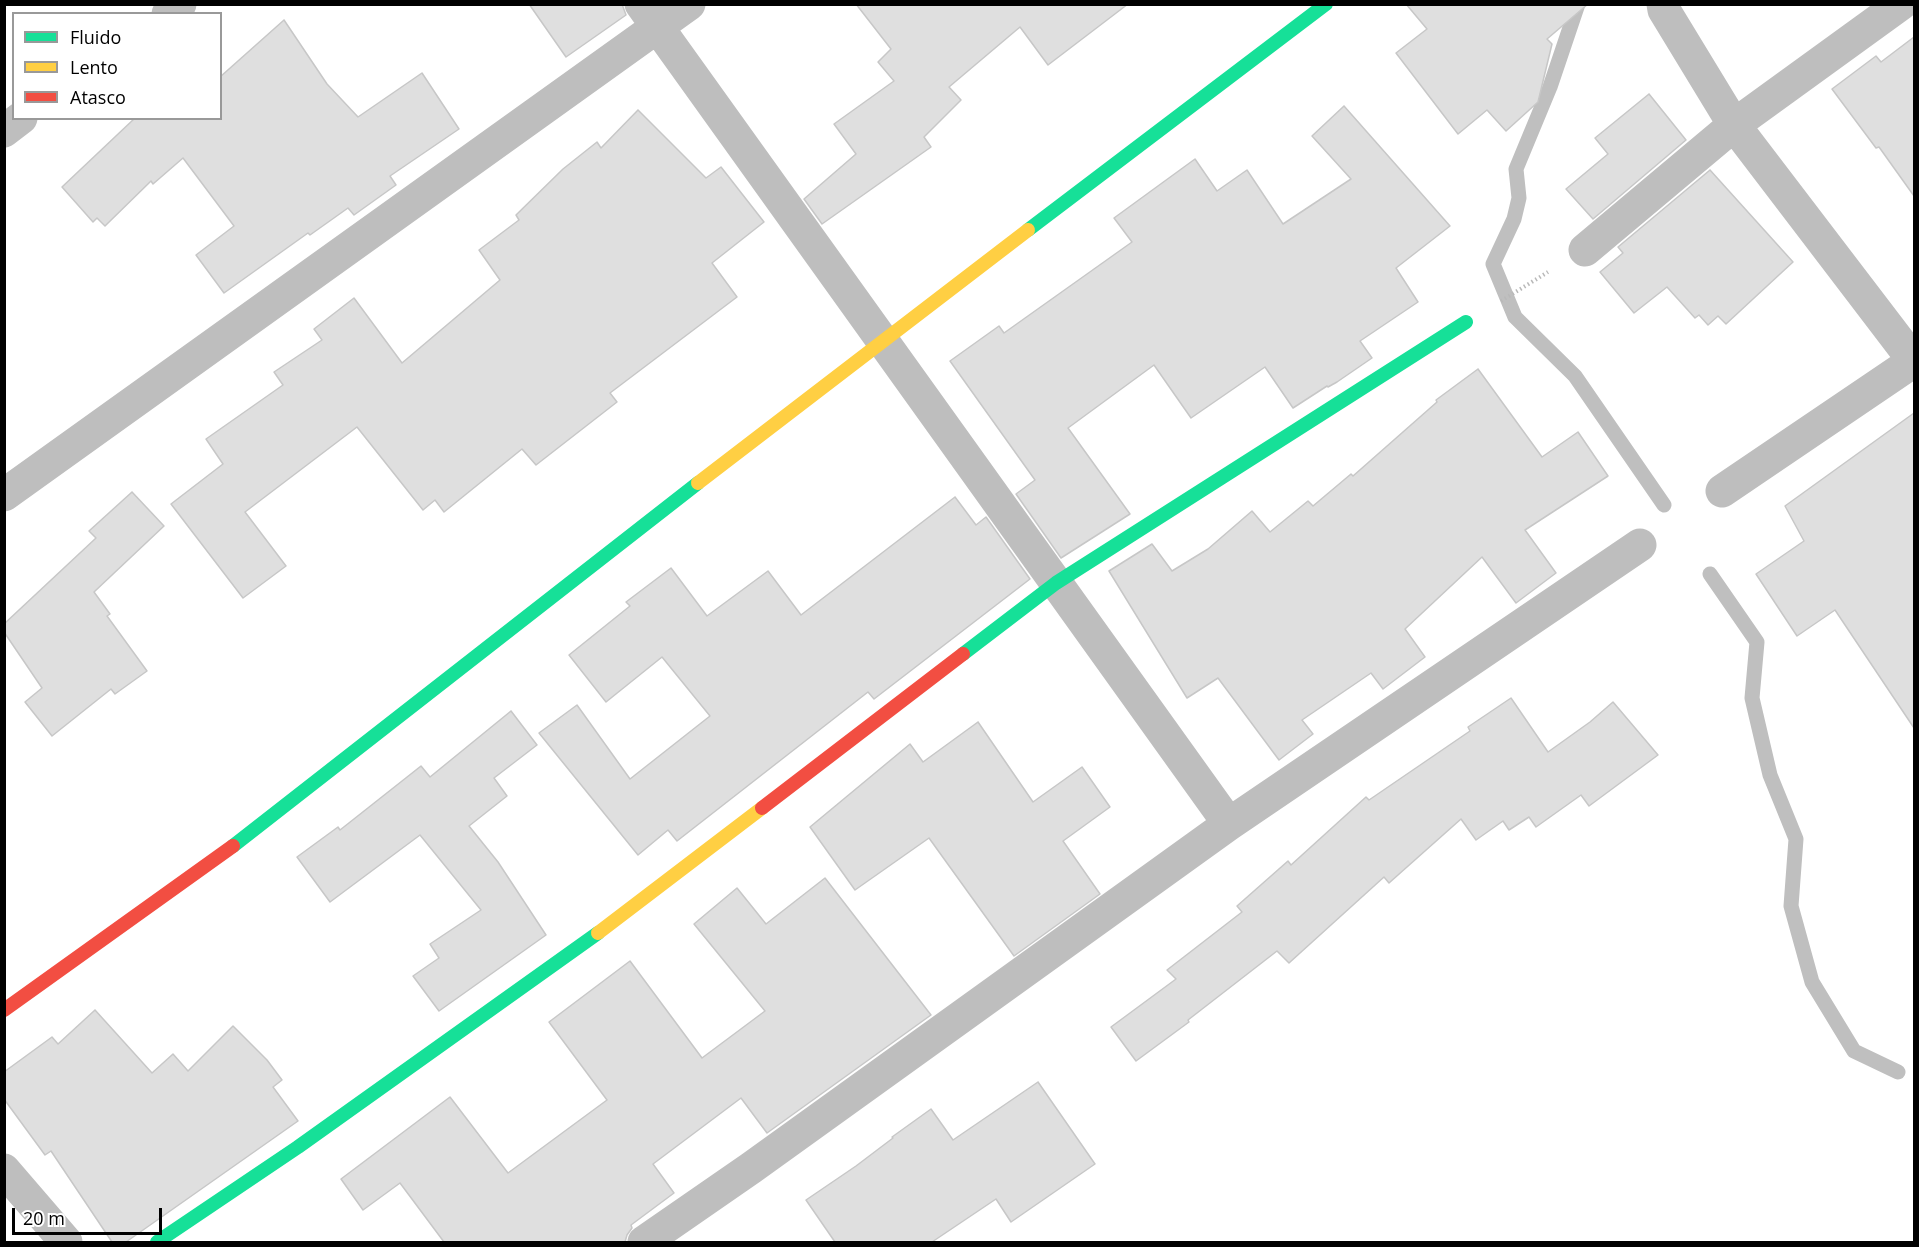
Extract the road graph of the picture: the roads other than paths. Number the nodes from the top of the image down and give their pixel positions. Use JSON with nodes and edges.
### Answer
{"nodes":[{"id":1,"x":688,"y":4,"type":"edge"},
{"id":2,"x":1326,"y":4,"type":"edge"},
{"id":3,"x":1663,"y":4,"type":"edge"},
{"id":4,"x":1901,"y":4,"type":"edge"},
{"id":5,"x":649,"y":16,"type":"edge"},
{"id":6,"x":18,"y":120,"type":"edge"},
{"id":7,"x":1734,"y":125,"type":"junction"},
{"id":8,"x":4,"y":130,"type":"edge"},
{"id":9,"x":1585,"y":250,"type":"road end"},
{"id":10,"x":1466,"y":322,"type":"road end"},
{"id":11,"x":882,"y":340,"type":"junction"},
{"id":12,"x":1914,"y":361,"type":"edge"},
{"id":13,"x":1722,"y":491,"type":"dead end"},
{"id":14,"x":4,"y":495,"type":"edge"},
{"id":15,"x":1641,"y":545,"type":"dead end"},
{"id":16,"x":1056,"y":583,"type":"junction"},
{"id":17,"x":1229,"y":824,"type":"junction"},
{"id":18,"x":4,"y":1010,"type":"edge"},
{"id":19,"x":4,"y":1170,"type":"edge"},
{"id":20,"x":66,"y":1242,"type":"edge"},
{"id":21,"x":157,"y":1242,"type":"edge"},
{"id":22,"x":645,"y":1242,"type":"edge"}],
"edges":[{"from":1,"to":5,"type":"street"},
{"from":2,"to":11,"type":"street"},
{"from":3,"to":7,"type":"street"},
{"from":4,"to":7,"type":"street"},
{"from":5,"to":11,"type":"street"},
{"from":5,"to":14,"type":"street"},
{"from":6,"to":8,"type":"street"},
{"from":7,"to":9,"type":"street"},
{"from":7,"to":12,"type":"street"},
{"from":10,"to":16,"type":"street"},
{"from":11,"to":16,"type":"street"},
{"from":11,"to":18,"type":"street"},
{"from":12,"to":13,"type":"street"},
{"from":15,"to":17,"type":"street"},
{"from":16,"to":17,"type":"street"},
{"from":16,"to":21,"type":"street"},
{"from":17,"to":22,"type":"street"},
{"from":19,"to":20,"type":"street"}]}
